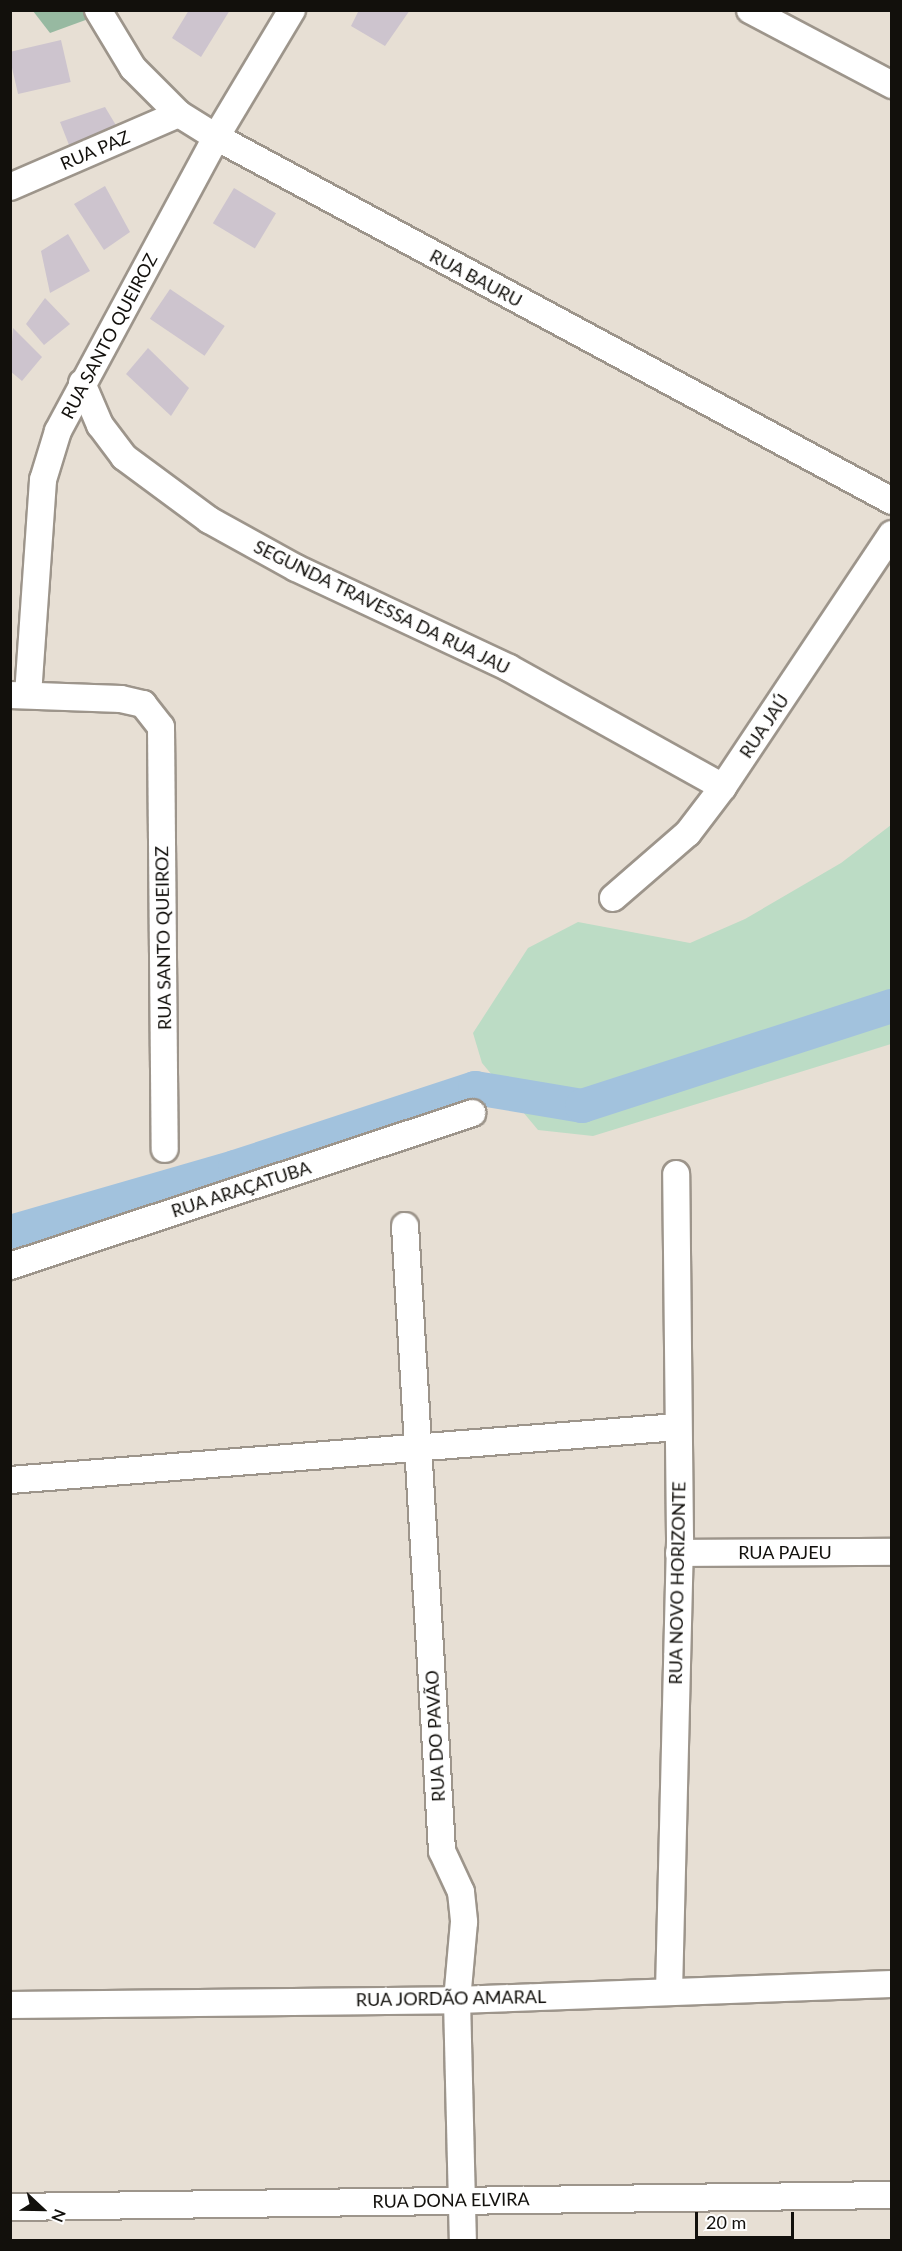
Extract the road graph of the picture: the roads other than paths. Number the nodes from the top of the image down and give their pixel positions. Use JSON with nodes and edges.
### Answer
{"nodes":[{"id":1,"x":98,"y":10,"type":"edge"},
{"id":2,"x":292,"y":10,"type":"edge"},
{"id":3,"x":750,"y":10,"type":"edge"},
{"id":4,"x":891,"y":85,"type":"edge"},
{"id":5,"x":179,"y":114,"type":"junction"},
{"id":6,"x":216,"y":137,"type":"junction"},
{"id":7,"x":10,"y":187,"type":"edge"},
{"id":8,"x":82,"y":383,"type":"junction"},
{"id":9,"x":891,"y":501,"type":"edge"},
{"id":10,"x":891,"y":534,"type":"edge"},
{"id":11,"x":20,"y":695,"type":"edge"},
{"id":12,"x":723,"y":787,"type":"junction"},
{"id":13,"x":613,"y":898,"type":"dead end"},
{"id":14,"x":472,"y":1113,"type":"dead end"},
{"id":15,"x":165,"y":1149,"type":"dead end"},
{"id":16,"x":676,"y":1174,"type":"dead end"},
{"id":17,"x":405,"y":1226,"type":"dead end"},
{"id":18,"x":10,"y":1266,"type":"edge"},
{"id":19,"x":678,"y":1427,"type":"junction"},
{"id":20,"x":418,"y":1448,"type":"junction"},
{"id":21,"x":10,"y":1480,"type":"edge"},
{"id":22,"x":891,"y":1552,"type":"edge"},
{"id":23,"x":679,"y":1553,"type":"junction"},
{"id":24,"x":891,"y":1984,"type":"edge"},
{"id":25,"x":669,"y":1992,"type":"junction"},
{"id":26,"x":457,"y":2000,"type":"junction"},
{"id":27,"x":10,"y":2005,"type":"edge"},
{"id":28,"x":891,"y":2195,"type":"edge"},
{"id":29,"x":461,"y":2200,"type":"junction"},
{"id":30,"x":10,"y":2207,"type":"edge"},
{"id":31,"x":463,"y":2241,"type":"edge"}],
"edges":[{"from":1,"to":5,"type":"street","name":"RUA BAURU"},
{"from":2,"to":6,"type":"street","name":"RUA SANTO QUEIROZ"},
{"from":3,"to":4,"type":"street"},
{"from":5,"to":6,"type":"street","name":"RUA BAURU"},
{"from":5,"to":7,"type":"street","name":"RUA PAZ"},
{"from":6,"to":8,"type":"street","name":"RUA SANTO QUEIROZ"},
{"from":6,"to":9,"type":"street","name":"RUA BAURU"},
{"from":8,"to":11,"type":"street","name":"RUA SANTO QUEIROZ"},
{"from":8,"to":12,"type":"street","name":"SEGUNDA TRAVESSA DA RUA JAU"},
{"from":10,"to":12,"type":"street","name":"RUA JAÚ"},
{"from":11,"to":15,"type":"street","name":"RUA SANTO QUEIROZ"},
{"from":12,"to":13,"type":"street","name":"RUA JAÚ"},
{"from":14,"to":18,"type":"street","name":"RUA ARAÇATUBA"},
{"from":16,"to":19,"type":"street","name":"RUA NOVO HORIZONTE"},
{"from":17,"to":20,"type":"street","name":"RUA DO PAVÃO"},
{"from":19,"to":20,"type":"street"},
{"from":19,"to":23,"type":"street","name":"RUA NOVO HORIZONTE"},
{"from":20,"to":21,"type":"street"},
{"from":20,"to":26,"type":"street","name":"RUA DO PAVÃO"},
{"from":22,"to":23,"type":"street","name":"RUA PAJEU"},
{"from":23,"to":25,"type":"street","name":"RUA NOVO HORIZONTE"},
{"from":24,"to":25,"type":"street","name":"RUA JORDÃO AMARAL"},
{"from":25,"to":26,"type":"street","name":"RUA JORDÃO AMARAL"},
{"from":26,"to":27,"type":"street","name":"RUA JORDÃO AMARAL"},
{"from":26,"to":29,"type":"street","name":"RUA DO PAVÃO"},
{"from":28,"to":29,"type":"street","name":"RUA DONA ELVIRA"},
{"from":29,"to":30,"type":"street","name":"RUA DONA ELVIRA"},
{"from":29,"to":31,"type":"street","name":"RUA DO PAVÃO"}]}
